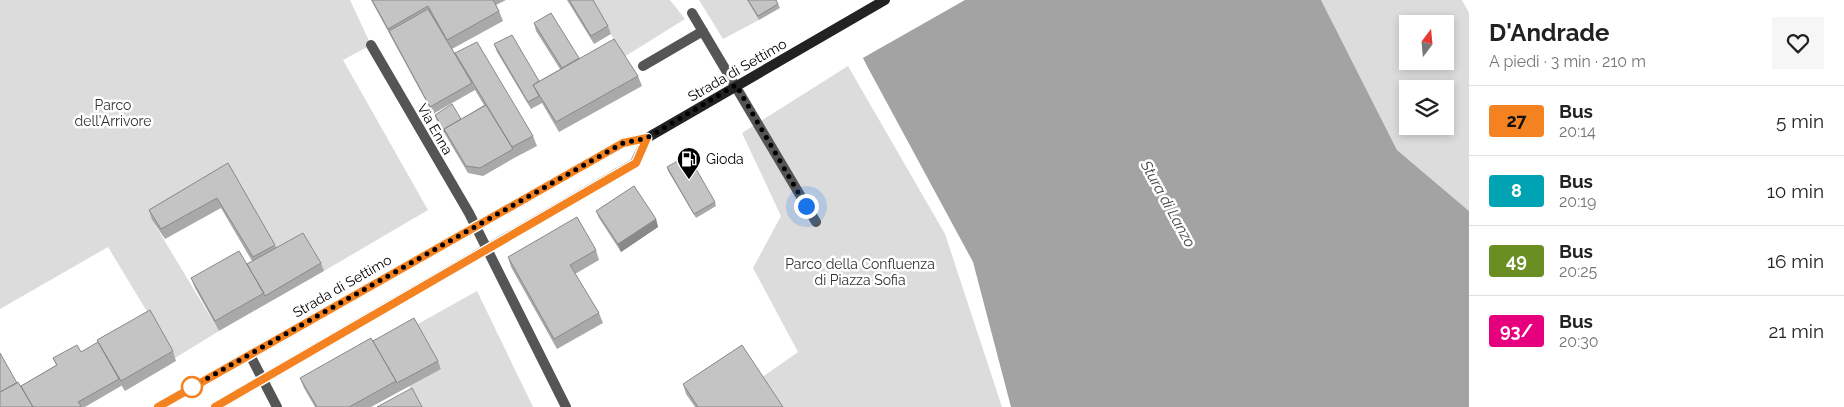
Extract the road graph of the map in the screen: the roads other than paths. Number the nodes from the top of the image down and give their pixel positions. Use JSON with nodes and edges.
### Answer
{"nodes":[{"id":1,"x":885,"y":0,"type":"edge"},
{"id":2,"x":692,"y":13,"type":"dead end"},
{"id":3,"x":703,"y":31,"type":"junction"},
{"id":4,"x":370,"y":45,"type":"dead end"},
{"id":5,"x":643,"y":66,"type":"dead end"},
{"id":6,"x":736,"y":85,"type":"junction"},
{"id":7,"x":647,"y":138,"type":"junction"},
{"id":8,"x":816,"y":222,"type":"dead end"},
{"id":9,"x":476,"y":226,"type":"junction"},
{"id":10,"x":488,"y":249,"type":"junction"},
{"id":11,"x":250,"y":355,"type":"junction"},
{"id":12,"x":263,"y":380,"type":"junction"},
{"id":13,"x":158,"y":407,"type":"edge"},
{"id":14,"x":215,"y":407,"type":"edge"},
{"id":15,"x":277,"y":407,"type":"edge"},
{"id":16,"x":566,"y":407,"type":"edge"}],
"edges":[{"from":1,"to":6,"type":"main road","name":"Strada di Settimo"},
{"from":2,"to":3,"type":"street"},
{"from":3,"to":5,"type":"street"},
{"from":3,"to":6,"type":"street"},
{"from":4,"to":9,"type":"street","name":"Via Enna"},
{"from":6,"to":7,"type":"main road","name":"Strada di Settimo"},
{"from":6,"to":8,"type":"street"},
{"from":7,"to":9,"type":"main road","name":"Strada di Settimo"},
{"from":7,"to":10,"type":"main road"},
{"from":9,"to":10,"type":"street","name":"Via Enna"},
{"from":9,"to":11,"type":"main road","name":"Strada di Settimo"},
{"from":10,"to":12,"type":"main road"},
{"from":10,"to":16,"type":"street","name":"Via Enna"},
{"from":11,"to":12,"type":"street"},
{"from":11,"to":13,"type":"main road","name":"Strada di Settimo"},
{"from":12,"to":14,"type":"main road"},
{"from":12,"to":15,"type":"street"}]}
